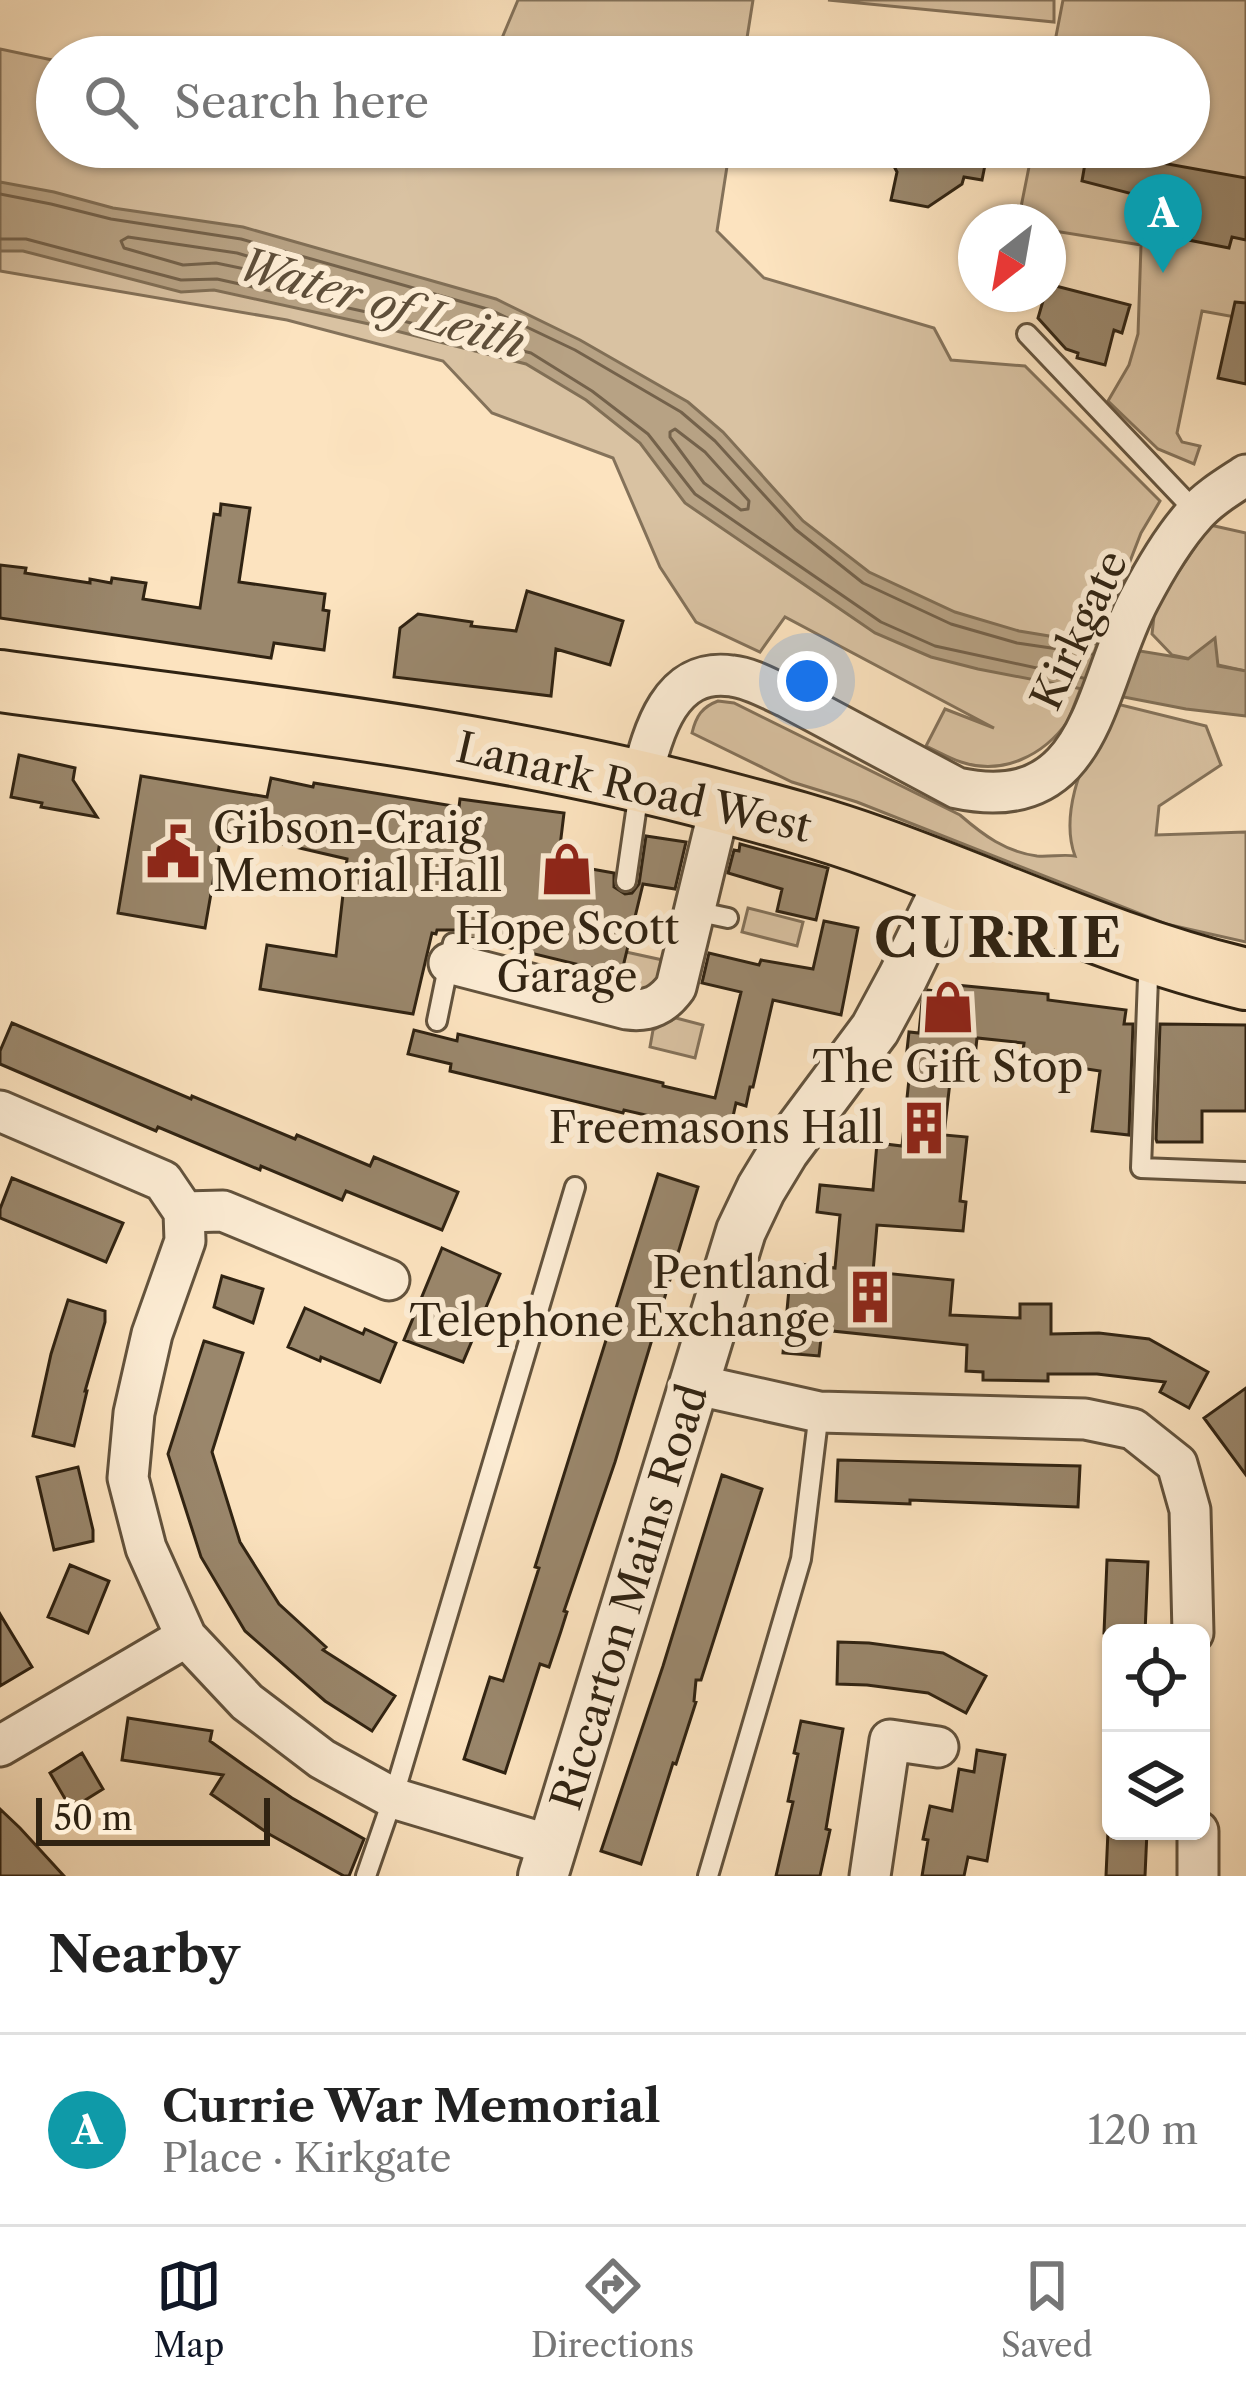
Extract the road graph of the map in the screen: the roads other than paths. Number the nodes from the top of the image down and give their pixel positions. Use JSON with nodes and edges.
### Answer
{"nodes":[{"id":1,"x":1027,"y":334,"type":"dead end"},
{"id":2,"x":1246,"y":475,"type":"edge"},
{"id":3,"x":1196,"y":512,"type":"junction"},
{"id":4,"x":0,"y":681,"type":"edge"},
{"id":5,"x":640,"y":780,"type":"junction"},
{"id":6,"x":721,"y":801,"type":"junction"},
{"id":7,"x":951,"y":878,"type":"junction"},
{"id":8,"x":626,"y":881,"type":"dead end"},
{"id":9,"x":451,"y":953,"type":"joint"},
{"id":10,"x":1154,"y":955,"type":"junction"},
{"id":11,"x":1246,"y":979,"type":"edge"},
{"id":12,"x":436,"y":1021,"type":"dead end"},
{"id":13,"x":0,"y":1111,"type":"edge"},
{"id":14,"x":1246,"y":1172,"type":"edge"},
{"id":15,"x":574,"y":1187,"type":"dead end"},
{"id":16,"x":184,"y":1212,"type":"junction"},
{"id":17,"x":389,"y":1280,"type":"dead end"},
{"id":18,"x":693,"y":1384,"type":"junction"},
{"id":19,"x":819,"y":1412,"type":"junction"},
{"id":20,"x":1193,"y":1624,"type":"edge"},
{"id":21,"x":186,"y":1637,"type":"junction"},
{"id":22,"x":0,"y":1746,"type":"edge"},
{"id":23,"x":938,"y":1748,"type":"dead end"},
{"id":24,"x":393,"y":1798,"type":"junction"},
{"id":25,"x":1198,"y":1840,"type":"edge"},
{"id":26,"x":548,"y":1861,"type":"edge"},
{"id":27,"x":366,"y":1876,"type":"edge"},
{"id":28,"x":708,"y":1876,"type":"edge"},
{"id":29,"x":870,"y":1876,"type":"edge"},
{"id":30,"x":1198,"y":1876,"type":"edge"}],
"edges":[{"from":1,"to":3,"type":"lane"},
{"from":2,"to":3,"type":"street","name":"Kirkgate"},
{"from":3,"to":5,"type":"street","name":"Kirkgate"},
{"from":4,"to":5,"type":"main road","name":"Lanark Road West"},
{"from":5,"to":6,"type":"main road","name":"Lanark Road West"},
{"from":5,"to":8,"type":"lane"},
{"from":6,"to":7,"type":"main road","name":"Lanark Road West"},
{"from":6,"to":9,"type":"street"},
{"from":7,"to":10,"type":"main road","name":"Lanark Road West"},
{"from":7,"to":18,"type":"street","name":"Riccarton Mains Road"},
{"from":9,"to":12,"type":"lane"},
{"from":10,"to":11,"type":"main road","name":"Lanark Road West"},
{"from":10,"to":14,"type":"lane"},
{"from":13,"to":16,"type":"street"},
{"from":15,"to":24,"type":"lane"},
{"from":16,"to":17,"type":"street"},
{"from":16,"to":21,"type":"street"},
{"from":18,"to":19,"type":"street"},
{"from":18,"to":26,"type":"street","name":"Riccarton Mains Road"},
{"from":19,"to":20,"type":"street"},
{"from":19,"to":28,"type":"lane"},
{"from":21,"to":22,"type":"street"},
{"from":21,"to":24,"type":"street"},
{"from":23,"to":29,"type":"street"},
{"from":24,"to":26,"type":"street"},
{"from":24,"to":27,"type":"lane"},
{"from":25,"to":30,"type":"street"}]}
